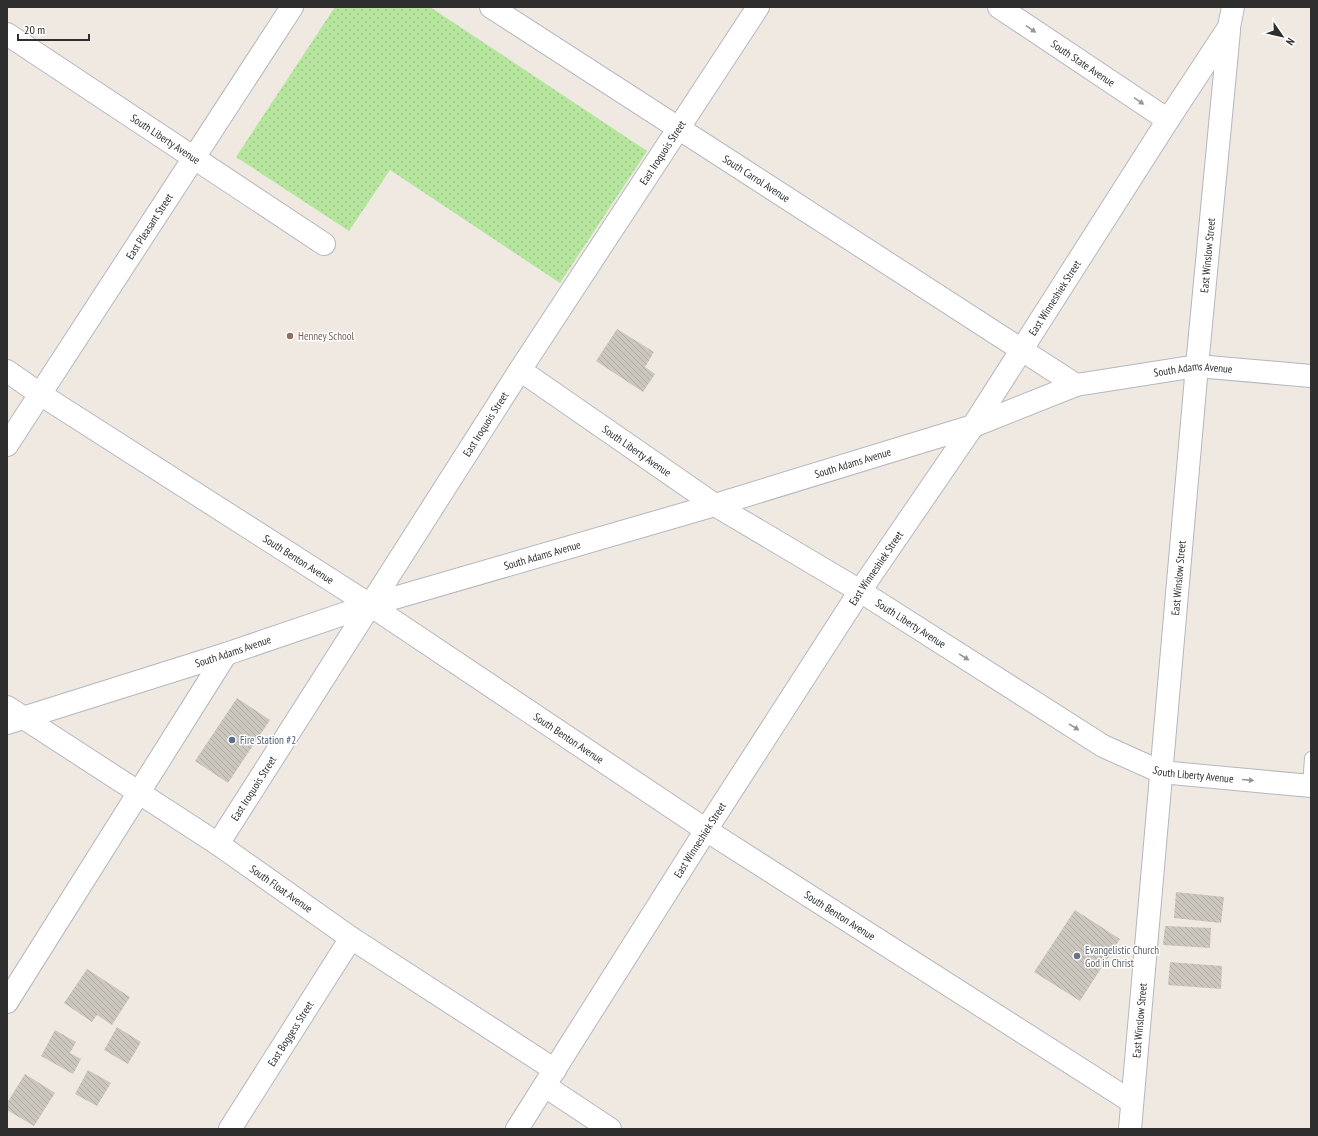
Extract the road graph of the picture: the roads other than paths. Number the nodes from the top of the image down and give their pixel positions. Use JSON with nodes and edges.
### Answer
{"nodes":[{"id":1,"x":292,"y":7,"type":"edge"},
{"id":2,"x":491,"y":7,"type":"edge"},
{"id":3,"x":758,"y":7,"type":"edge"},
{"id":4,"x":998,"y":7,"type":"edge"},
{"id":5,"x":1231,"y":17,"type":"edge"},
{"id":6,"x":7,"y":34,"type":"edge"},
{"id":7,"x":1168,"y":120,"type":"junction"},
{"id":8,"x":678,"y":128,"type":"junction"},
{"id":9,"x":194,"y":158,"type":"junction"},
{"id":10,"x":324,"y":244,"type":"dead end"},
{"id":11,"x":1023,"y":350,"type":"junction"},
{"id":12,"x":1197,"y":366,"type":"junction"},
{"id":13,"x":520,"y":370,"type":"junction"},
{"id":14,"x":7,"y":371,"type":"edge"},
{"id":15,"x":1311,"y":376,"type":"edge"},
{"id":16,"x":1076,"y":385,"type":"junction"},
{"id":17,"x":40,"y":394,"type":"junction"},
{"id":18,"x":974,"y":426,"type":"junction"},
{"id":19,"x":7,"y":445,"type":"edge"},
{"id":20,"x":715,"y":505,"type":"junction"},
{"id":21,"x":860,"y":591,"type":"junction"},
{"id":22,"x":370,"y":605,"type":"junction"},
{"id":23,"x":226,"y":654,"type":"junction"},
{"id":24,"x":12,"y":716,"type":"edge"},
{"id":25,"x":1311,"y":758,"type":"edge"},
{"id":26,"x":1160,"y":772,"type":"junction"},
{"id":27,"x":1310,"y":786,"type":"edge"},
{"id":28,"x":139,"y":793,"type":"junction"},
{"id":29,"x":706,"y":830,"type":"junction"},
{"id":30,"x":218,"y":844,"type":"junction"},
{"id":31,"x":351,"y":938,"type":"junction"},
{"id":32,"x":7,"y":1002,"type":"edge"},
{"id":33,"x":550,"y":1078,"type":"junction"},
{"id":34,"x":1132,"y":1102,"type":"junction"},
{"id":35,"x":230,"y":1129,"type":"edge"},
{"id":36,"x":517,"y":1129,"type":"edge"},
{"id":37,"x":610,"y":1129,"type":"edge"},
{"id":38,"x":1130,"y":1129,"type":"edge"}],
"edges":[{"from":1,"to":9,"type":"street","name":"East Pleasant Street"},
{"from":2,"to":8,"type":"street","name":"South Carrol Avenue"},
{"from":3,"to":8,"type":"street","name":"East Iroquois Street"},
{"from":4,"to":7,"type":"street","name":"South State Avenue","one_way":true},
{"from":5,"to":7,"type":"street","name":"East Winneshiek Street"},
{"from":5,"to":12,"type":"street","name":"East Winslow Street"},
{"from":6,"to":9,"type":"street","name":"South Liberty Avenue"},
{"from":7,"to":11,"type":"street","name":"East Winneshiek Street"},
{"from":8,"to":11,"type":"street","name":"South Carrol Avenue"},
{"from":8,"to":13,"type":"street","name":"East Iroquois Street"},
{"from":9,"to":10,"type":"street","name":"South Liberty Avenue"},
{"from":9,"to":17,"type":"street","name":"East Pleasant Street"},
{"from":11,"to":16,"type":"street"},
{"from":11,"to":18,"type":"street","name":"East Winneshiek Street"},
{"from":12,"to":15,"type":"street","name":"South Adams Avenue"},
{"from":12,"to":16,"type":"street","name":"South Adams Avenue"},
{"from":12,"to":26,"type":"street","name":"East Winslow Street"},
{"from":13,"to":20,"type":"street","name":"South Liberty Avenue"},
{"from":13,"to":22,"type":"street","name":"East Iroquois Street"},
{"from":14,"to":17,"type":"street","name":"South Benton Avenue"},
{"from":16,"to":18,"type":"street","name":"South Adams Avenue"},
{"from":17,"to":19,"type":"street","name":"East Pleasant Street"},
{"from":17,"to":22,"type":"street","name":"South Benton Avenue"},
{"from":18,"to":20,"type":"street","name":"South Adams Avenue"},
{"from":18,"to":21,"type":"street","name":"East Winneshiek Street"},
{"from":20,"to":21,"type":"street","name":"South Liberty Avenue"},
{"from":20,"to":22,"type":"street","name":"South Adams Avenue"},
{"from":21,"to":26,"type":"street","name":"South Liberty Avenue","one_way":true},
{"from":21,"to":29,"type":"street","name":"East Winneshiek Street"},
{"from":22,"to":23,"type":"street","name":"South Adams Avenue"},
{"from":22,"to":29,"type":"street","name":"South Benton Avenue"},
{"from":22,"to":30,"type":"street","name":"East Iroquois Street"},
{"from":23,"to":24,"type":"street","name":"South Adams Avenue"},
{"from":23,"to":28,"type":"street"},
{"from":24,"to":28,"type":"street","name":"South Float Avenue"},
{"from":25,"to":27,"type":"lane"},
{"from":26,"to":27,"type":"street","name":"South Liberty Avenue","one_way":true},
{"from":26,"to":34,"type":"street","name":"East Winslow Street"},
{"from":28,"to":30,"type":"street","name":"South Float Avenue"},
{"from":28,"to":32,"type":"street"},
{"from":29,"to":33,"type":"street","name":"East Winneshiek Street"},
{"from":29,"to":34,"type":"street","name":"South Benton Avenue"},
{"from":30,"to":31,"type":"street","name":"South Float Avenue"},
{"from":31,"to":33,"type":"street","name":"South Float Avenue"},
{"from":31,"to":35,"type":"street","name":"East Boggess Street"},
{"from":33,"to":36,"type":"street","name":"East Winneshiek Street"},
{"from":33,"to":37,"type":"street","name":"South Float Avenue"},
{"from":34,"to":38,"type":"street","name":"East Winslow Street"}]}
